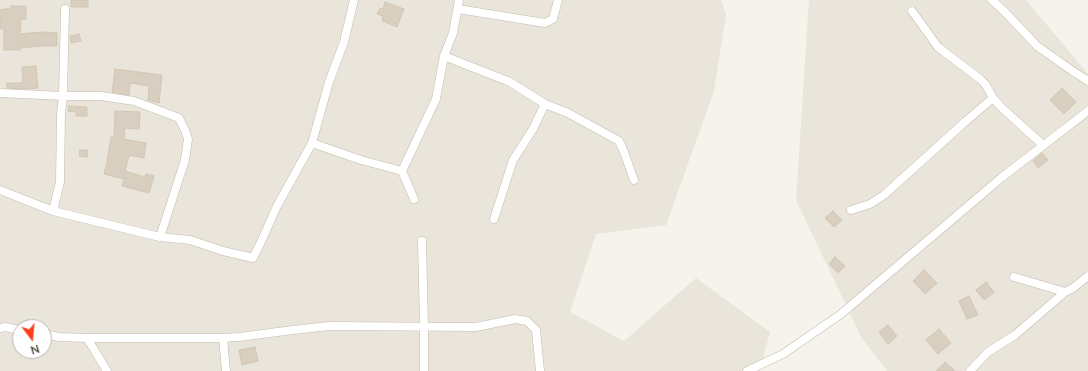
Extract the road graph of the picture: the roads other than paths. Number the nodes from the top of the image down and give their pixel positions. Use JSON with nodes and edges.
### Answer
{"nodes":[{"id":1,"x":354,"y":0,"type":"edge"},
{"id":2,"x":459,"y":0,"type":"edge"},
{"id":3,"x":558,"y":0,"type":"edge"},
{"id":4,"x":992,"y":0,"type":"edge"},
{"id":5,"x":65,"y":9,"type":"dead end"},
{"id":6,"x":458,"y":9,"type":"junction"},
{"id":7,"x":912,"y":11,"type":"dead end"},
{"id":8,"x":444,"y":56,"type":"junction"},
{"id":9,"x":1088,"y":81,"type":"edge"},
{"id":10,"x":0,"y":94,"type":"edge"},
{"id":11,"x":63,"y":96,"type":"junction"},
{"id":12,"x":993,"y":98,"type":"junction"},
{"id":13,"x":545,"y":104,"type":"junction"},
{"id":14,"x":1088,"y":111,"type":"edge"},
{"id":15,"x":312,"y":143,"type":"junction"},
{"id":16,"x":1043,"y":145,"type":"junction"},
{"id":17,"x":402,"y":171,"type":"junction"},
{"id":18,"x":634,"y":180,"type":"dead end"},
{"id":19,"x":0,"y":190,"type":"edge"},
{"id":20,"x":414,"y":199,"type":"dead end"},
{"id":21,"x":851,"y":210,"type":"dead end"},
{"id":22,"x":53,"y":211,"type":"junction"},
{"id":23,"x":494,"y":219,"type":"dead end"},
{"id":24,"x":160,"y":237,"type":"junction"},
{"id":25,"x":422,"y":241,"type":"dead end"},
{"id":26,"x":1088,"y":276,"type":"edge"},
{"id":27,"x":1014,"y":277,"type":"dead end"},
{"id":28,"x":1065,"y":292,"type":"junction"},
{"id":29,"x":424,"y":326,"type":"junction"},
{"id":30,"x":0,"y":328,"type":"edge"},
{"id":31,"x":12,"y":328,"type":"edge"},
{"id":32,"x":52,"y":336,"type":"edge"},
{"id":33,"x":87,"y":338,"type":"junction"},
{"id":34,"x":223,"y":338,"type":"junction"},
{"id":35,"x":107,"y":371,"type":"edge"},
{"id":36,"x":226,"y":371,"type":"edge"},
{"id":37,"x":424,"y":371,"type":"edge"},
{"id":38,"x":540,"y":371,"type":"edge"},
{"id":39,"x":747,"y":371,"type":"edge"},
{"id":40,"x":970,"y":371,"type":"edge"}],
"edges":[{"from":1,"to":15,"type":"street"},
{"from":2,"to":6,"type":"street"},
{"from":3,"to":6,"type":"street"},
{"from":4,"to":9,"type":"street"},
{"from":5,"to":11,"type":"street"},
{"from":6,"to":8,"type":"street"},
{"from":7,"to":12,"type":"street"},
{"from":8,"to":13,"type":"street"},
{"from":8,"to":17,"type":"street"},
{"from":10,"to":11,"type":"street"},
{"from":11,"to":22,"type":"street"},
{"from":11,"to":24,"type":"street"},
{"from":12,"to":16,"type":"street"},
{"from":12,"to":21,"type":"street"},
{"from":13,"to":18,"type":"street"},
{"from":13,"to":23,"type":"street"},
{"from":14,"to":16,"type":"street"},
{"from":15,"to":17,"type":"street"},
{"from":15,"to":24,"type":"street"},
{"from":16,"to":39,"type":"street"},
{"from":17,"to":20,"type":"street"},
{"from":19,"to":22,"type":"street"},
{"from":22,"to":24,"type":"street"},
{"from":25,"to":29,"type":"street"},
{"from":26,"to":28,"type":"street"},
{"from":27,"to":28,"type":"street"},
{"from":28,"to":40,"type":"street"},
{"from":29,"to":34,"type":"street"},
{"from":29,"to":37,"type":"street"},
{"from":29,"to":38,"type":"street"},
{"from":30,"to":31,"type":"street"},
{"from":32,"to":33,"type":"street"},
{"from":33,"to":34,"type":"street"},
{"from":33,"to":35,"type":"street"},
{"from":34,"to":36,"type":"street"}]}
